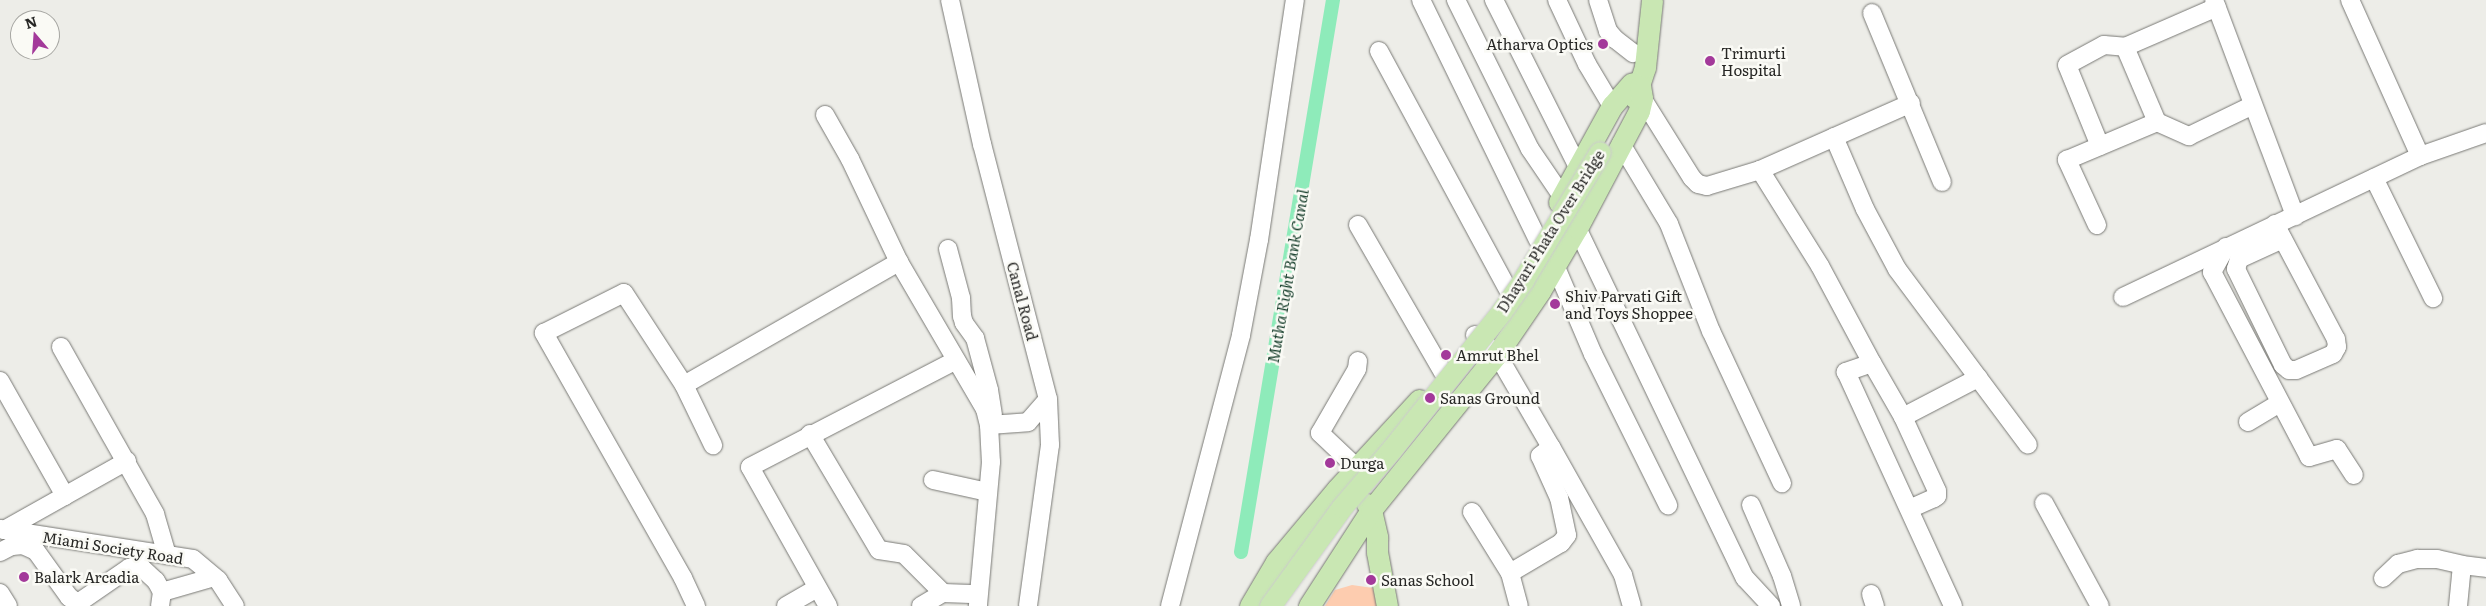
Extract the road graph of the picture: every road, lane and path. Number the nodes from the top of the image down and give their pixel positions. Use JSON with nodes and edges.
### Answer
{"nodes":[{"id":1,"x":950,"y":0,"type":"edge"},
{"id":2,"x":1295,"y":0,"type":"edge"},
{"id":3,"x":1420,"y":0,"type":"edge"},
{"id":4,"x":1456,"y":0,"type":"edge"},
{"id":5,"x":1494,"y":0,"type":"edge"},
{"id":6,"x":1557,"y":0,"type":"edge"},
{"id":7,"x":1598,"y":0,"type":"edge"},
{"id":8,"x":1640,"y":0,"type":"edge"},
{"id":9,"x":1652,"y":0,"type":"edge"},
{"id":10,"x":2350,"y":0,"type":"edge"},
{"id":11,"x":2215,"y":4,"type":"edge"},
{"id":12,"x":1872,"y":13,"type":"dead end"},
{"id":13,"x":2125,"y":47,"type":"junction"},
{"id":14,"x":1379,"y":51,"type":"dead end"},
{"id":15,"x":1634,"y":53,"type":"junction"},
{"id":16,"x":1638,"y":89,"type":"junction"},
{"id":17,"x":1910,"y":103,"type":"junction"},
{"id":18,"x":2254,"y":105,"type":"junction"},
{"id":19,"x":1612,"y":106,"type":"junction"},
{"id":20,"x":825,"y":115,"type":"dead end"},
{"id":21,"x":2157,"y":122,"type":"junction"},
{"id":22,"x":2486,"y":134,"type":"edge"},
{"id":23,"x":1834,"y":137,"type":"junction"},
{"id":24,"x":2100,"y":146,"type":"junction"},
{"id":25,"x":1610,"y":152,"type":"junction"},
{"id":26,"x":2420,"y":156,"type":"junction"},
{"id":27,"x":1578,"y":167,"type":"junction"},
{"id":28,"x":1760,"y":170,"type":"junction"},
{"id":29,"x":2374,"y":178,"type":"junction"},
{"id":30,"x":1942,"y":182,"type":"dead end"},
{"id":31,"x":1562,"y":196,"type":"junction"},
{"id":32,"x":2295,"y":216,"type":"junction"},
{"id":33,"x":1358,"y":225,"type":"dead end"},
{"id":34,"x":2097,"y":225,"type":"dead end"},
{"id":35,"x":1577,"y":228,"type":"junction"},
{"id":36,"x":2279,"y":231,"type":"junction"},
{"id":37,"x":1538,"y":240,"type":"junction"},
{"id":38,"x":2226,"y":247,"type":"junction"},
{"id":39,"x":948,"y":249,"type":"dead end"},
{"id":40,"x":899,"y":262,"type":"junction"},
{"id":41,"x":1556,"y":265,"type":"junction"},
{"id":42,"x":1508,"y":290,"type":"junction"},
{"id":43,"x":2123,"y":297,"type":"dead end"},
{"id":44,"x":2432,"y":298,"type":"dead end"},
{"id":45,"x":1475,"y":335,"type":"junction"},
{"id":46,"x":61,"y":348,"type":"dead end"},
{"id":47,"x":1497,"y":354,"type":"junction"},
{"id":48,"x":956,"y":360,"type":"junction"},
{"id":49,"x":1358,"y":361,"type":"dead end"},
{"id":50,"x":1872,"y":363,"type":"junction"},
{"id":51,"x":1444,"y":372,"type":"junction"},
{"id":52,"x":1978,"y":378,"type":"junction"},
{"id":53,"x":0,"y":381,"type":"edge"},
{"id":54,"x":684,"y":385,"type":"junction"},
{"id":55,"x":1048,"y":398,"type":"junction"},
{"id":56,"x":2280,"y":403,"type":"junction"},
{"id":57,"x":1903,"y":417,"type":"junction"},
{"id":58,"x":2248,"y":422,"type":"dead end"},
{"id":59,"x":989,"y":425,"type":"junction"},
{"id":60,"x":810,"y":434,"type":"junction"},
{"id":61,"x":712,"y":445,"type":"dead end"},
{"id":62,"x":2028,"y":445,"type":"dead end"},
{"id":63,"x":1551,"y":447,"type":"junction"},
{"id":64,"x":127,"y":461,"type":"junction"},
{"id":65,"x":1353,"y":472,"type":"junction"},
{"id":66,"x":2354,"y":474,"type":"dead end"},
{"id":67,"x":933,"y":480,"type":"dead end"},
{"id":68,"x":1782,"y":483,"type":"dead end"},
{"id":69,"x":988,"y":492,"type":"junction"},
{"id":70,"x":66,"y":496,"type":"junction"},
{"id":71,"x":2044,"y":503,"type":"dead end"},
{"id":72,"x":1668,"y":505,"type":"dead end"},
{"id":73,"x":1751,"y":505,"type":"dead end"},
{"id":74,"x":1909,"y":509,"type":"junction"},
{"id":75,"x":1371,"y":510,"type":"junction"},
{"id":76,"x":1472,"y":512,"type":"dead end"},
{"id":77,"x":2,"y":529,"type":"edge"},
{"id":78,"x":1377,"y":537,"type":"junction"},
{"id":79,"x":0,"y":552,"type":"edge"},
{"id":80,"x":167,"y":555,"type":"junction"},
{"id":81,"x":2462,"y":565,"type":"junction"},
{"id":82,"x":2486,"y":568,"type":"edge"},
{"id":83,"x":1510,"y":573,"type":"junction"},
{"id":84,"x":214,"y":577,"type":"junction"},
{"id":85,"x":2383,"y":578,"type":"dead end"},
{"id":86,"x":817,"y":588,"type":"junction"},
{"id":87,"x":943,"y":592,"type":"junction"},
{"id":88,"x":0,"y":594,"type":"edge"},
{"id":89,"x":161,"y":599,"type":"edge"},
{"id":90,"x":978,"y":600,"type":"edge"},
{"id":91,"x":8,"y":606,"type":"edge"},
{"id":92,"x":235,"y":606,"type":"edge"},
{"id":93,"x":696,"y":606,"type":"edge"},
{"id":94,"x":786,"y":606,"type":"edge"},
{"id":95,"x":828,"y":606,"type":"edge"},
{"id":96,"x":921,"y":606,"type":"edge"},
{"id":97,"x":1028,"y":606,"type":"edge"},
{"id":98,"x":1170,"y":606,"type":"edge"},
{"id":99,"x":1250,"y":606,"type":"edge"},
{"id":100,"x":1270,"y":606,"type":"edge"},
{"id":101,"x":1286,"y":606,"type":"edge"},
{"id":102,"x":1309,"y":606,"type":"edge"},
{"id":103,"x":1387,"y":606,"type":"edge"},
{"id":104,"x":1402,"y":606,"type":"edge"},
{"id":105,"x":1519,"y":606,"type":"edge"},
{"id":106,"x":1632,"y":606,"type":"edge"},
{"id":107,"x":1771,"y":606,"type":"edge"},
{"id":108,"x":1791,"y":606,"type":"edge"},
{"id":109,"x":1953,"y":606,"type":"edge"},
{"id":110,"x":2100,"y":606,"type":"edge"},
{"id":111,"x":2458,"y":606,"type":"edge"}],
"edges":[{"from":1,"to":55,"type":"street","name":"Canal Road"},
{"from":2,"to":98,"type":"street"},
{"from":3,"to":37,"type":"street"},
{"from":4,"to":31,"type":"street"},
{"from":5,"to":27,"type":"street"},
{"from":6,"to":19,"type":"street"},
{"from":7,"to":15,"type":"street"},
{"from":8,"to":15,"type":"main road"},
{"from":9,"to":16,"type":"main road"},
{"from":10,"to":26,"type":"street"},
{"from":11,"to":13,"type":"street"},
{"from":11,"to":18,"type":"street"},
{"from":12,"to":17,"type":"street"},
{"from":13,"to":21,"type":"street"},
{"from":13,"to":24,"type":"street"},
{"from":14,"to":42,"type":"street"},
{"from":15,"to":16,"type":"main road"},
{"from":16,"to":19,"type":"main road"},
{"from":16,"to":25,"type":"main road","name":"Dhayari Phata Over Bridge"},
{"from":16,"to":28,"type":"street"},
{"from":17,"to":23,"type":"street"},
{"from":17,"to":30,"type":"street"},
{"from":18,"to":21,"type":"street"},
{"from":18,"to":32,"type":"street"},
{"from":19,"to":27,"type":"main road"},
{"from":20,"to":40,"type":"street"},
{"from":21,"to":24,"type":"street"},
{"from":22,"to":26,"type":"street"},
{"from":23,"to":28,"type":"street"},
{"from":23,"to":52,"type":"street"},
{"from":24,"to":34,"type":"street"},
{"from":25,"to":35,"type":"main road"},
{"from":25,"to":68,"type":"street"},
{"from":25,"to":100,"type":"main road","name":"Dhayari Phata Over Bridge","bridge":true},
{"from":25,"to":101,"type":"main road","name":"Dhayari Phata Over Bridge"},
{"from":26,"to":29,"type":"street"},
{"from":27,"to":31,"type":"main road"},
{"from":28,"to":50,"type":"street"},
{"from":29,"to":32,"type":"street"},
{"from":29,"to":44,"type":"street"},
{"from":31,"to":37,"type":"main road"},
{"from":32,"to":36,"type":"street"},
{"from":33,"to":51,"type":"street"},
{"from":35,"to":41,"type":"main road"},
{"from":35,"to":107,"type":"street"},
{"from":36,"to":36,"type":"street"},
{"from":36,"to":38,"type":"street"},
{"from":37,"to":42,"type":"main road"},
{"from":38,"to":43,"type":"street"},
{"from":38,"to":56,"type":"street"},
{"from":39,"to":59,"type":"street"},
{"from":40,"to":48,"type":"street"},
{"from":40,"to":54,"type":"street"},
{"from":41,"to":47,"type":"main road"},
{"from":41,"to":72,"type":"street"},
{"from":42,"to":45,"type":"main road"},
{"from":45,"to":47,"type":"street"},
{"from":45,"to":51,"type":"main road"},
{"from":46,"to":64,"type":"street"},
{"from":47,"to":63,"type":"street"},
{"from":47,"to":75,"type":"main road"},
{"from":48,"to":59,"type":"street"},
{"from":48,"to":60,"type":"street"},
{"from":49,"to":65,"type":"street"},
{"from":50,"to":57,"type":"street"},
{"from":50,"to":74,"type":"street"},
{"from":51,"to":65,"type":"main road"},
{"from":52,"to":57,"type":"street"},
{"from":52,"to":62,"type":"street"},
{"from":53,"to":70,"type":"street"},
{"from":54,"to":61,"type":"street"},
{"from":54,"to":93,"type":"street"},
{"from":55,"to":59,"type":"street"},
{"from":55,"to":97,"type":"street","name":"Canal Road"},
{"from":56,"to":58,"type":"street"},
{"from":56,"to":66,"type":"street"},
{"from":57,"to":74,"type":"street"},
{"from":59,"to":69,"type":"street"},
{"from":60,"to":86,"type":"street"},
{"from":60,"to":87,"type":"street"},
{"from":63,"to":83,"type":"street"},
{"from":63,"to":106,"type":"street"},
{"from":64,"to":70,"type":"street"},
{"from":64,"to":80,"type":"street"},
{"from":65,"to":75,"type":"main road"},
{"from":65,"to":99,"type":"main road"},
{"from":67,"to":69,"type":"street"},
{"from":69,"to":90,"type":"street"},
{"from":70,"to":77,"type":"street"},
{"from":71,"to":110,"type":"street"},
{"from":73,"to":108,"type":"street"},
{"from":74,"to":109,"type":"street"},
{"from":75,"to":78,"type":"main road"},
{"from":75,"to":102,"type":"main road"},
{"from":76,"to":83,"type":"street"},
{"from":77,"to":80,"type":"street","name":"Miami Society Road"},
{"from":78,"to":103,"type":"main road"},
{"from":78,"to":104,"type":"main road"},
{"from":79,"to":89,"type":"street"},
{"from":80,"to":84,"type":"street","name":"Miami Society Road"},
{"from":81,"to":82,"type":"street"},
{"from":81,"to":85,"type":"street"},
{"from":81,"to":111,"type":"street"},
{"from":83,"to":105,"type":"street"},
{"from":84,"to":89,"type":"street"},
{"from":84,"to":92,"type":"street","name":"Miami Society Road"},
{"from":86,"to":94,"type":"street"},
{"from":86,"to":95,"type":"street"},
{"from":87,"to":90,"type":"street"},
{"from":87,"to":96,"type":"street"},
{"from":88,"to":91,"type":"street"}]}
